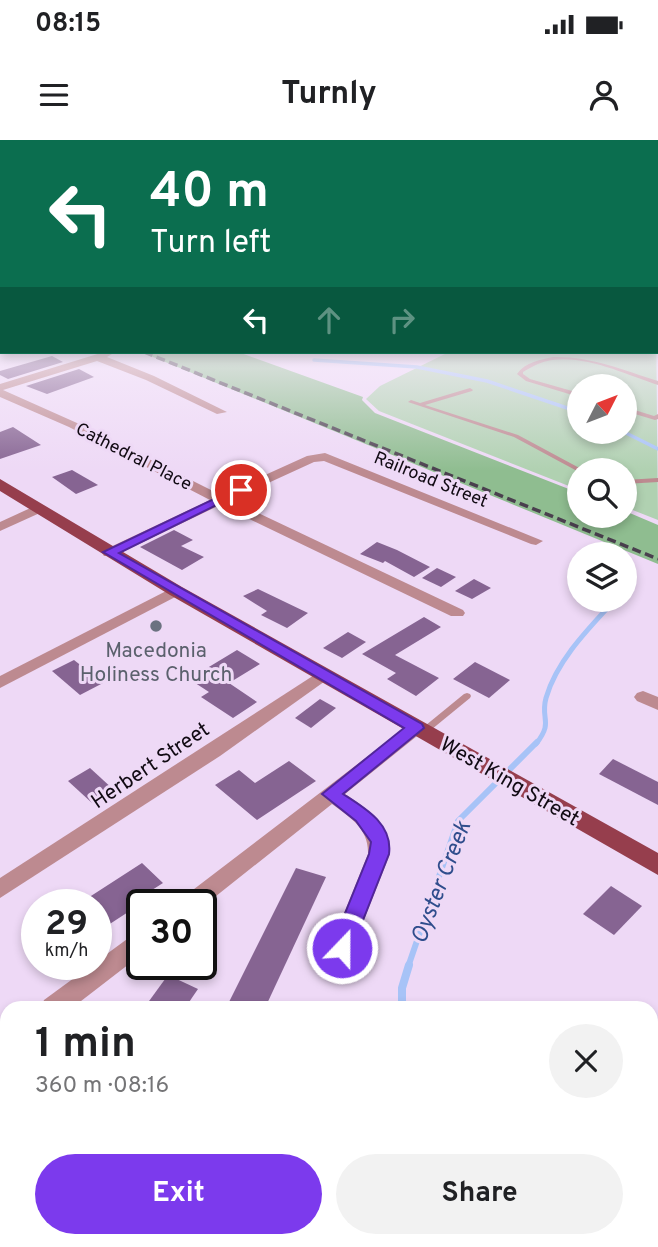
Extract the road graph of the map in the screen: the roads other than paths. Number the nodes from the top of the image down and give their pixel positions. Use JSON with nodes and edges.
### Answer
{"nodes":[{"id":1,"x":67,"y":368,"type":"edge"},
{"id":2,"x":124,"y":368,"type":"edge"},
{"id":3,"x":528,"y":368,"type":"edge"},
{"id":4,"x":602,"y":368,"type":"edge"},
{"id":5,"x":625,"y":374,"type":"edge"},
{"id":6,"x":637,"y":377,"type":"edge"},
{"id":7,"x":658,"y":383,"type":"edge"},
{"id":8,"x":470,"y":390,"type":"dead end"},
{"id":9,"x":0,"y":391,"type":"edge"},
{"id":10,"x":567,"y":392,"type":"edge"},
{"id":11,"x":411,"y":401,"type":"dead end"},
{"id":12,"x":420,"y":404,"type":"junction"},
{"id":13,"x":220,"y":412,"type":"dead end"},
{"id":14,"x":637,"y":413,"type":"edge"},
{"id":15,"x":658,"y":416,"type":"edge"},
{"id":16,"x":567,"y":463,"type":"edge"},
{"id":17,"x":658,"y":480,"type":"edge"},
{"id":18,"x":637,"y":481,"type":"edge"},
{"id":19,"x":0,"y":484,"type":"edge"},
{"id":20,"x":220,"y":500,"type":"junction"},
{"id":21,"x":37,"y":509,"type":"junction"},
{"id":22,"x":0,"y":527,"type":"edge"},
{"id":23,"x":536,"y":541,"type":"dead end"},
{"id":24,"x":109,"y":552,"type":"junction"},
{"id":25,"x":176,"y":591,"type":"junction"},
{"id":26,"x":457,"y":613,"type":"dead end"},
{"id":27,"x":322,"y":675,"type":"junction"},
{"id":28,"x":0,"y":683,"type":"edge"},
{"id":29,"x":467,"y":696,"type":"dead end"},
{"id":30,"x":420,"y":730,"type":"junction"},
{"id":31,"x":331,"y":794,"type":"junction"},
{"id":32,"x":658,"y":865,"type":"edge"},
{"id":33,"x":0,"y":889,"type":"edge"},
{"id":34,"x":209,"y":889,"type":"edge"},
{"id":35,"x":342,"y":948,"type":"dead end"},
{"id":36,"x":126,"y":952,"type":"edge"},
{"id":37,"x":62,"y":1001,"type":"edge"}],
"edges":[{"from":1,"to":9,"type":"street"},
{"from":2,"to":13,"type":"street"},
{"from":3,"to":10,"type":"lane"},
{"from":4,"to":5,"type":"lane"},
{"from":6,"to":7,"type":"lane"},
{"from":8,"to":12,"type":"lane"},
{"from":9,"to":20,"type":"street","name":"Cathedral Place"},
{"from":11,"to":12,"type":"lane"},
{"from":12,"to":16,"type":"lane"},
{"from":14,"to":15,"type":"lane"},
{"from":17,"to":18,"type":"lane"},
{"from":19,"to":21,"type":"main road","name":"West King Street"},
{"from":20,"to":23,"type":"street","name":"Railroad Street"},
{"from":20,"to":24,"type":"street"},
{"from":20,"to":26,"type":"street","name":"Cathedral Place"},
{"from":21,"to":22,"type":"street"},
{"from":21,"to":24,"type":"main road","name":"West King Street"},
{"from":24,"to":25,"type":"main road","name":"West King Street"},
{"from":25,"to":27,"type":"main road","name":"West King Street"},
{"from":25,"to":28,"type":"street"},
{"from":27,"to":30,"type":"main road","name":"West King Street"},
{"from":27,"to":33,"type":"street","name":"Herbert Street"},
{"from":29,"to":30,"type":"lane"},
{"from":30,"to":31,"type":"street"},
{"from":30,"to":32,"type":"main road","name":"West King Street"},
{"from":31,"to":34,"type":"street"},
{"from":31,"to":35,"type":"street"},
{"from":36,"to":37,"type":"street"}]}
